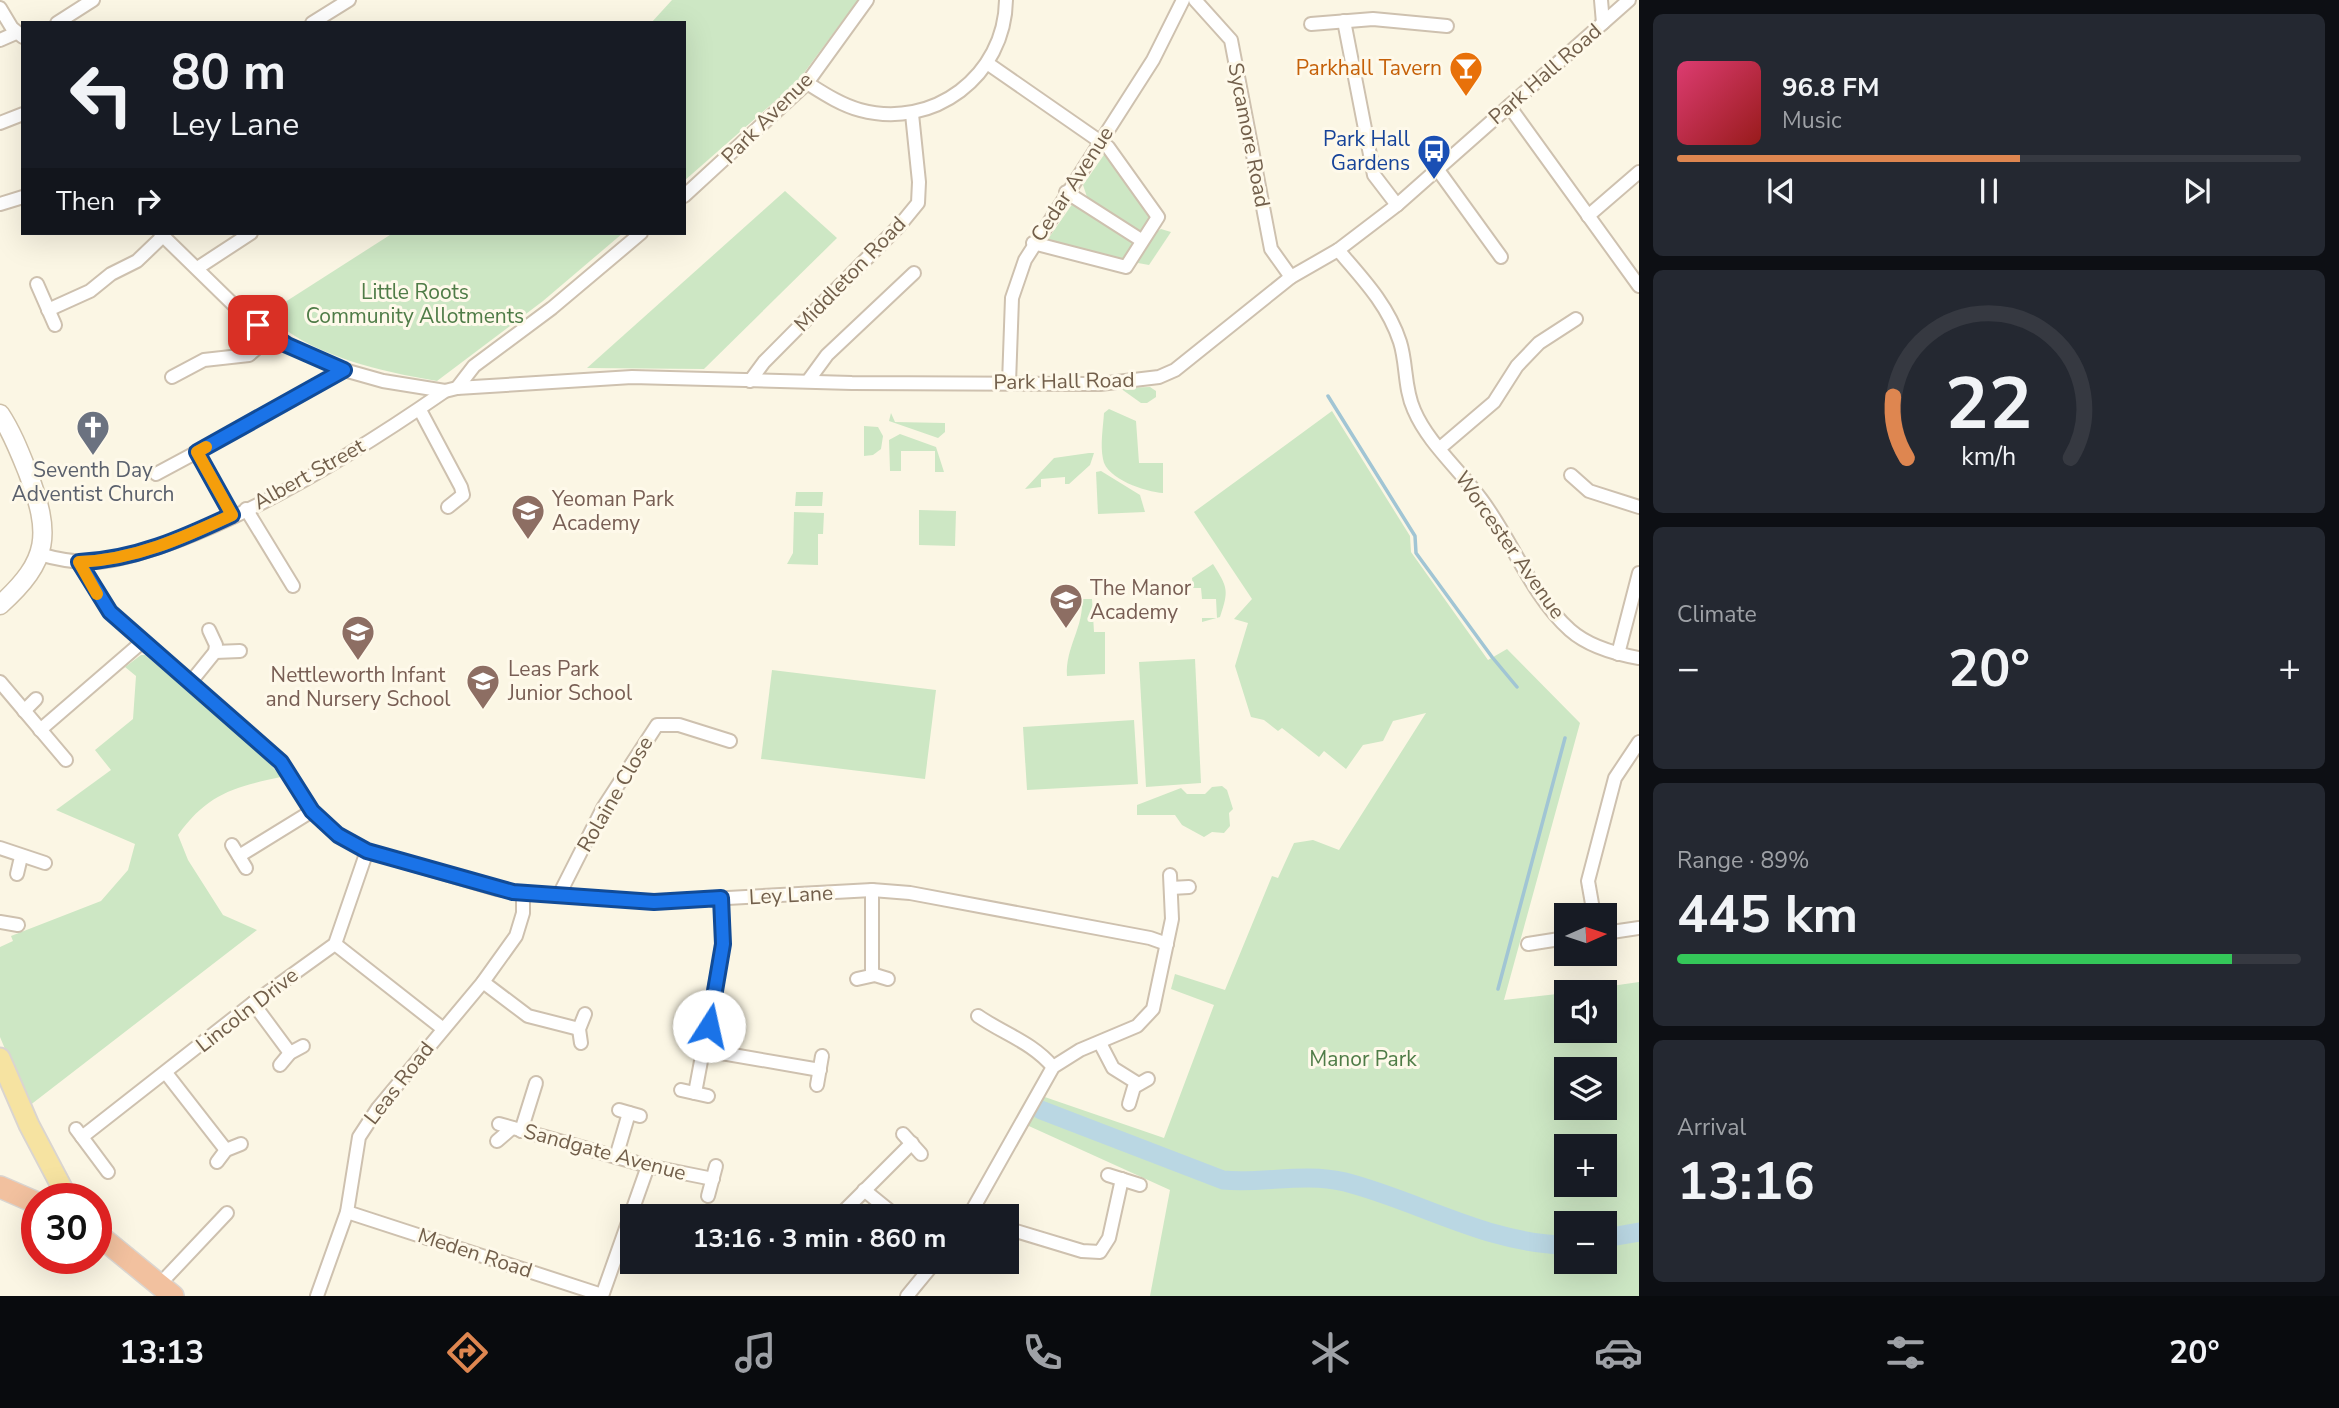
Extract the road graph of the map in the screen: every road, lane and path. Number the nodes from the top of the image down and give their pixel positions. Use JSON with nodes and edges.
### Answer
{"nodes":[{"id":1,"x":93,"y":0,"type":"edge"},
{"id":2,"x":349,"y":0,"type":"edge"},
{"id":3,"x":867,"y":0,"type":"edge"},
{"id":4,"x":1006,"y":0,"type":"edge"},
{"id":5,"x":1183,"y":0,"type":"edge"},
{"id":6,"x":1195,"y":0,"type":"edge"},
{"id":7,"x":1601,"y":0,"type":"edge"},
{"id":8,"x":1629,"y":0,"type":"edge"},
{"id":9,"x":0,"y":8,"type":"edge"},
{"id":10,"x":60,"y":21,"type":"edge"},
{"id":11,"x":315,"y":21,"type":"edge"},
{"id":12,"x":1344,"y":21,"type":"junction"},
{"id":13,"x":1603,"y":23,"type":"junction"},
{"id":14,"x":1311,"y":24,"type":"dead end"},
{"id":15,"x":1447,"y":26,"type":"dead end"},
{"id":16,"x":20,"y":35,"type":"edge"},
{"id":17,"x":0,"y":40,"type":"edge"},
{"id":18,"x":987,"y":63,"type":"junction"},
{"id":19,"x":807,"y":83,"type":"junction"},
{"id":20,"x":1509,"y":106,"type":"junction"},
{"id":21,"x":912,"y":114,"type":"junction"},
{"id":22,"x":21,"y":115,"type":"edge"},
{"id":23,"x":0,"y":123,"type":"edge"},
{"id":24,"x":1100,"y":141,"type":"junction"},
{"id":25,"x":1438,"y":170,"type":"junction"},
{"id":26,"x":1639,"y":172,"type":"edge"},
{"id":27,"x":1066,"y":192,"type":"junction"},
{"id":28,"x":686,"y":194,"type":"edge"},
{"id":29,"x":21,"y":198,"type":"edge"},
{"id":30,"x":0,"y":205,"type":"edge"},
{"id":31,"x":1397,"y":205,"type":"junction"},
{"id":32,"x":1588,"y":216,"type":"junction"},
{"id":33,"x":161,"y":235,"type":"edge"},
{"id":34,"x":163,"y":235,"type":"edge"},
{"id":35,"x":248,"y":235,"type":"edge"},
{"id":36,"x":639,"y":235,"type":"edge"},
{"id":37,"x":1141,"y":240,"type":"junction"},
{"id":38,"x":1032,"y":243,"type":"junction"},
{"id":39,"x":1338,"y":250,"type":"junction"},
{"id":40,"x":1501,"y":257,"type":"dead end"},
{"id":41,"x":199,"y":267,"type":"junction"},
{"id":42,"x":1291,"y":277,"type":"junction"},
{"id":43,"x":911,"y":281,"type":"dead end"},
{"id":44,"x":37,"y":284,"type":"dead end"},
{"id":45,"x":1639,"y":286,"type":"edge"},
{"id":46,"x":48,"y":310,"type":"junction"},
{"id":47,"x":1576,"y":319,"type":"dead end"},
{"id":48,"x":55,"y":325,"type":"dead end"},
{"id":49,"x":271,"y":336,"type":"junction"},
{"id":50,"x":344,"y":370,"type":"junction"},
{"id":51,"x":172,"y":377,"type":"dead end"},
{"id":52,"x":750,"y":381,"type":"junction"},
{"id":53,"x":808,"y":381,"type":"junction"},
{"id":54,"x":1009,"y":383,"type":"junction"},
{"id":55,"x":451,"y":389,"type":"junction"},
{"id":56,"x":420,"y":410,"type":"junction"},
{"id":57,"x":0,"y":414,"type":"edge"},
{"id":58,"x":1440,"y":448,"type":"junction"},
{"id":59,"x":197,"y":452,"type":"junction"},
{"id":60,"x":156,"y":474,"type":"dead end"},
{"id":61,"x":1572,"y":475,"type":"dead end"},
{"id":62,"x":1639,"y":507,"type":"edge"},
{"id":63,"x":448,"y":508,"type":"dead end"},
{"id":64,"x":246,"y":509,"type":"junction"},
{"id":65,"x":232,"y":515,"type":"junction"},
{"id":66,"x":39,"y":554,"type":"junction"},
{"id":67,"x":79,"y":562,"type":"junction"},
{"id":68,"x":1639,"y":573,"type":"edge"},
{"id":69,"x":293,"y":586,"type":"dead end"},
{"id":70,"x":0,"y":605,"type":"edge"},
{"id":71,"x":209,"y":630,"type":"dead end"},
{"id":72,"x":142,"y":642,"type":"junction"},
{"id":73,"x":240,"y":651,"type":"dead end"},
{"id":74,"x":215,"y":652,"type":"junction"},
{"id":75,"x":1618,"y":654,"type":"junction"},
{"id":76,"x":1639,"y":658,"type":"edge"},
{"id":77,"x":0,"y":682,"type":"edge"},
{"id":78,"x":190,"y":683,"type":"junction"},
{"id":79,"x":36,"y":699,"type":"dead end"},
{"id":80,"x":24,"y":710,"type":"junction"},
{"id":81,"x":40,"y":730,"type":"junction"},
{"id":82,"x":730,"y":741,"type":"dead end"},
{"id":83,"x":1639,"y":742,"type":"edge"},
{"id":84,"x":66,"y":760,"type":"dead end"},
{"id":85,"x":312,"y":811,"type":"junction"},
{"id":86,"x":0,"y":848,"type":"edge"},
{"id":87,"x":367,"y":851,"type":"junction"},
{"id":88,"x":21,"y":857,"type":"junction"},
{"id":89,"x":45,"y":863,"type":"dead end"},
{"id":90,"x":246,"y":868,"type":"dead end"},
{"id":91,"x":16,"y":874,"type":"dead end"},
{"id":92,"x":1189,"y":887,"type":"dead end"},
{"id":93,"x":873,"y":890,"type":"junction"},
{"id":94,"x":523,"y":893,"type":"junction"},
{"id":95,"x":559,"y":895,"type":"junction"},
{"id":96,"x":721,"y":898,"type":"junction"},
{"id":97,"x":1592,"y":903,"type":"edge"},
{"id":98,"x":0,"y":922,"type":"edge"},
{"id":99,"x":18,"y":925,"type":"dead end"},
{"id":100,"x":1639,"y":928,"type":"edge"},
{"id":101,"x":1617,"y":931,"type":"edge"},
{"id":102,"x":1554,"y":940,"type":"edge"},
{"id":103,"x":335,"y":944,"type":"junction"},
{"id":104,"x":1167,"y":944,"type":"junction"},
{"id":105,"x":1528,"y":944,"type":"dead end"},
{"id":106,"x":872,"y":975,"type":"junction"},
{"id":107,"x":858,"y":979,"type":"dead end"},
{"id":108,"x":888,"y":979,"type":"dead end"},
{"id":109,"x":483,"y":982,"type":"junction"},
{"id":110,"x":253,"y":1003,"type":"junction"},
{"id":111,"x":585,"y":1014,"type":"dead end"},
{"id":112,"x":978,"y":1016,"type":"dead end"},
{"id":113,"x":442,"y":1028,"type":"junction"},
{"id":114,"x":579,"y":1029,"type":"junction"},
{"id":115,"x":581,"y":1043,"type":"dead end"},
{"id":116,"x":1100,"y":1043,"type":"junction"},
{"id":117,"x":303,"y":1046,"type":"dead end"},
{"id":118,"x":704,"y":1050,"type":"junction"},
{"id":119,"x":290,"y":1053,"type":"junction"},
{"id":120,"x":822,"y":1056,"type":"dead end"},
{"id":121,"x":0,"y":1058,"type":"edge"},
{"id":122,"x":280,"y":1065,"type":"dead end"},
{"id":123,"x":1053,"y":1067,"type":"junction"},
{"id":124,"x":820,"y":1070,"type":"junction"},
{"id":125,"x":166,"y":1073,"type":"junction"},
{"id":126,"x":536,"y":1083,"type":"dead end"},
{"id":127,"x":817,"y":1085,"type":"dead end"},
{"id":128,"x":681,"y":1090,"type":"dead end"},
{"id":129,"x":1129,"y":1104,"type":"dead end"},
{"id":130,"x":629,"y":1113,"type":"dead end"},
{"id":131,"x":511,"y":1128,"type":"junction"},
{"id":132,"x":497,"y":1141,"type":"dead end"},
{"id":133,"x":241,"y":1144,"type":"dead end"},
{"id":134,"x":226,"y":1150,"type":"junction"},
{"id":135,"x":921,"y":1154,"type":"dead end"},
{"id":136,"x":616,"y":1157,"type":"junction"},
{"id":137,"x":217,"y":1162,"type":"dead end"},
{"id":138,"x":648,"y":1166,"type":"junction"},
{"id":139,"x":716,"y":1166,"type":"dead end"},
{"id":140,"x":108,"y":1172,"type":"dead end"},
{"id":141,"x":1108,"y":1175,"type":"dead end"},
{"id":142,"x":713,"y":1179,"type":"junction"},
{"id":143,"x":1122,"y":1179,"type":"junction"},
{"id":144,"x":60,"y":1183,"type":"edge"},
{"id":145,"x":1140,"y":1185,"type":"dead end"},
{"id":146,"x":0,"y":1187,"type":"edge"},
{"id":147,"x":864,"y":1190,"type":"junction"},
{"id":148,"x":21,"y":1196,"type":"edge"},
{"id":149,"x":708,"y":1196,"type":"dead end"},
{"id":150,"x":851,"y":1204,"type":"edge"},
{"id":151,"x":881,"y":1204,"type":"edge"},
{"id":152,"x":976,"y":1204,"type":"edge"},
{"id":153,"x":347,"y":1212,"type":"junction"},
{"id":154,"x":227,"y":1213,"type":"dead end"},
{"id":155,"x":1019,"y":1232,"type":"edge"},
{"id":156,"x":112,"y":1246,"type":"edge"},
{"id":157,"x":925,"y":1274,"type":"edge"},
{"id":158,"x":166,"y":1290,"type":"edge"},
{"id":159,"x":317,"y":1296,"type":"edge"},
{"id":160,"x":602,"y":1296,"type":"edge"},
{"id":161,"x":906,"y":1296,"type":"edge"}],
"edges":[{"from":1,"to":10,"type":"street"},
{"from":2,"to":11,"type":"street"},
{"from":3,"to":19,"type":"street","name":"Park Avenue"},
{"from":4,"to":18,"type":"street"},
{"from":5,"to":24,"type":"street","name":"Cedar Avenue"},
{"from":6,"to":42,"type":"street","name":"Sycamore Road"},
{"from":7,"to":13,"type":"street"},
{"from":8,"to":13,"type":"street","name":"Park Hall Road"},
{"from":9,"to":16,"type":"street"},
{"from":12,"to":14,"type":"street"},
{"from":12,"to":15,"type":"street"},
{"from":12,"to":31,"type":"street"},
{"from":13,"to":20,"type":"street","name":"Park Hall Road"},
{"from":16,"to":17,"type":"street"},
{"from":18,"to":21,"type":"street"},
{"from":18,"to":24,"type":"street"},
{"from":19,"to":21,"type":"street"},
{"from":19,"to":28,"type":"street","name":"Park Avenue"},
{"from":20,"to":25,"type":"street","name":"Park Hall Road"},
{"from":20,"to":32,"type":"street"},
{"from":21,"to":52,"type":"street","name":"Middleton Road"},
{"from":22,"to":23,"type":"street"},
{"from":24,"to":27,"type":"street","name":"Cedar Avenue"},
{"from":24,"to":37,"type":"street"},
{"from":25,"to":31,"type":"street","name":"Park Hall Road"},
{"from":25,"to":40,"type":"street"},
{"from":26,"to":32,"type":"street"},
{"from":27,"to":37,"type":"street"},
{"from":27,"to":38,"type":"street","name":"Cedar Avenue"},
{"from":29,"to":30,"type":"street"},
{"from":31,"to":39,"type":"street","name":"Park Hall Road"},
{"from":32,"to":45,"type":"street"},
{"from":33,"to":46,"type":"street"},
{"from":34,"to":41,"type":"street","name":"Park Hall Road"},
{"from":35,"to":41,"type":"street"},
{"from":36,"to":55,"type":"street"},
{"from":37,"to":38,"type":"street"},
{"from":38,"to":54,"type":"street","name":"Cedar Avenue"},
{"from":39,"to":42,"type":"street","name":"Park Hall Road"},
{"from":39,"to":58,"type":"street","name":"Worcester Avenue"},
{"from":41,"to":49,"type":"street","name":"Park Hall Road"},
{"from":42,"to":54,"type":"street","name":"Park Hall Road"},
{"from":43,"to":53,"type":"street"},
{"from":44,"to":46,"type":"street"},
{"from":46,"to":48,"type":"street"},
{"from":47,"to":58,"type":"street"},
{"from":49,"to":50,"type":"street","name":"Park Hall Road"},
{"from":49,"to":51,"type":"street"},
{"from":50,"to":55,"type":"street","name":"Park Hall Road"},
{"from":50,"to":59,"type":"street"},
{"from":52,"to":53,"type":"street","name":"Park Hall Road"},
{"from":52,"to":55,"type":"street","name":"Park Hall Road"},
{"from":53,"to":54,"type":"street","name":"Park Hall Road"},
{"from":55,"to":56,"type":"street","name":"Albert Street"},
{"from":56,"to":63,"type":"street"},
{"from":56,"to":64,"type":"street","name":"Albert Street"},
{"from":57,"to":66,"type":"street"},
{"from":58,"to":75,"type":"street","name":"Worcester Avenue"},
{"from":59,"to":60,"type":"street"},
{"from":59,"to":65,"type":"street"},
{"from":61,"to":62,"type":"street"},
{"from":64,"to":65,"type":"street","name":"Albert Street"},
{"from":64,"to":69,"type":"street"},
{"from":65,"to":67,"type":"street","name":"Albert Street"},
{"from":66,"to":67,"type":"street","name":"Albert Street"},
{"from":66,"to":70,"type":"street"},
{"from":67,"to":72,"type":"street","name":"Ley Lane"},
{"from":68,"to":75,"type":"street"},
{"from":71,"to":74,"type":"street"},
{"from":72,"to":78,"type":"street","name":"Ley Lane"},
{"from":72,"to":81,"type":"street"},
{"from":73,"to":74,"type":"street"},
{"from":74,"to":78,"type":"street"},
{"from":75,"to":76,"type":"street","name":"Worcester Avenue"},
{"from":77,"to":80,"type":"street"},
{"from":78,"to":85,"type":"street","name":"Ley Lane"},
{"from":79,"to":80,"type":"street"},
{"from":80,"to":81,"type":"street"},
{"from":81,"to":84,"type":"street"},
{"from":82,"to":95,"type":"street","name":"Rolaine Close"},
{"from":83,"to":97,"type":"street"},
{"from":85,"to":87,"type":"street","name":"Ley Lane"},
{"from":85,"to":90,"type":"street"},
{"from":86,"to":88,"type":"street"},
{"from":87,"to":94,"type":"street","name":"Ley Lane"},
{"from":87,"to":103,"type":"street"},
{"from":88,"to":89,"type":"street"},
{"from":88,"to":91,"type":"street"},
{"from":92,"to":104,"type":"street"},
{"from":93,"to":96,"type":"street","name":"Ley Lane"},
{"from":93,"to":104,"type":"street","name":"Ley Lane"},
{"from":93,"to":106,"type":"street"},
{"from":94,"to":95,"type":"street","name":"Ley Lane"},
{"from":94,"to":109,"type":"street","name":"Leas Road"},
{"from":95,"to":96,"type":"street","name":"Ley Lane"},
{"from":96,"to":118,"type":"street"},
{"from":98,"to":99,"type":"street"},
{"from":100,"to":101,"type":"street"},
{"from":102,"to":105,"type":"street"},
{"from":103,"to":110,"type":"street","name":"Lincoln Drive"},
{"from":103,"to":113,"type":"street"},
{"from":104,"to":116,"type":"street"},
{"from":106,"to":107,"type":"street"},
{"from":106,"to":108,"type":"street"},
{"from":109,"to":113,"type":"street","name":"Leas Road"},
{"from":109,"to":114,"type":"street"},
{"from":110,"to":119,"type":"street"},
{"from":110,"to":125,"type":"street","name":"Lincoln Drive"},
{"from":111,"to":114,"type":"street"},
{"from":112,"to":123,"type":"street"},
{"from":113,"to":153,"type":"street","name":"Leas Road"},
{"from":114,"to":115,"type":"street"},
{"from":116,"to":123,"type":"street"},
{"from":116,"to":129,"type":"street"},
{"from":117,"to":119,"type":"street"},
{"from":118,"to":124,"type":"street"},
{"from":118,"to":128,"type":"street"},
{"from":119,"to":122,"type":"street"},
{"from":120,"to":124,"type":"street"},
{"from":121,"to":144,"type":"main road"},
{"from":123,"to":152,"type":"street"},
{"from":124,"to":127,"type":"street"},
{"from":125,"to":134,"type":"street"},
{"from":125,"to":140,"type":"street","name":"Lincoln Drive"},
{"from":126,"to":131,"type":"street"},
{"from":130,"to":136,"type":"street"},
{"from":131,"to":132,"type":"street"},
{"from":131,"to":136,"type":"street","name":"Sandgate Avenue"},
{"from":133,"to":134,"type":"street"},
{"from":134,"to":137,"type":"street"},
{"from":135,"to":147,"type":"street"},
{"from":136,"to":138,"type":"street","name":"Sandgate Avenue"},
{"from":138,"to":142,"type":"street","name":"Sandgate Avenue"},
{"from":138,"to":160,"type":"street"},
{"from":139,"to":142,"type":"street"},
{"from":141,"to":143,"type":"street"},
{"from":142,"to":149,"type":"street"},
{"from":143,"to":145,"type":"street"},
{"from":143,"to":155,"type":"street"},
{"from":146,"to":148,"type":"highway"},
{"from":147,"to":150,"type":"street"},
{"from":147,"to":151,"type":"street"},
{"from":153,"to":159,"type":"street","name":"Leas Road"},
{"from":153,"to":160,"type":"street","name":"Meden Road"},
{"from":154,"to":158,"type":"street"},
{"from":156,"to":158,"type":"highway"},
{"from":157,"to":161,"type":"street"}]}
